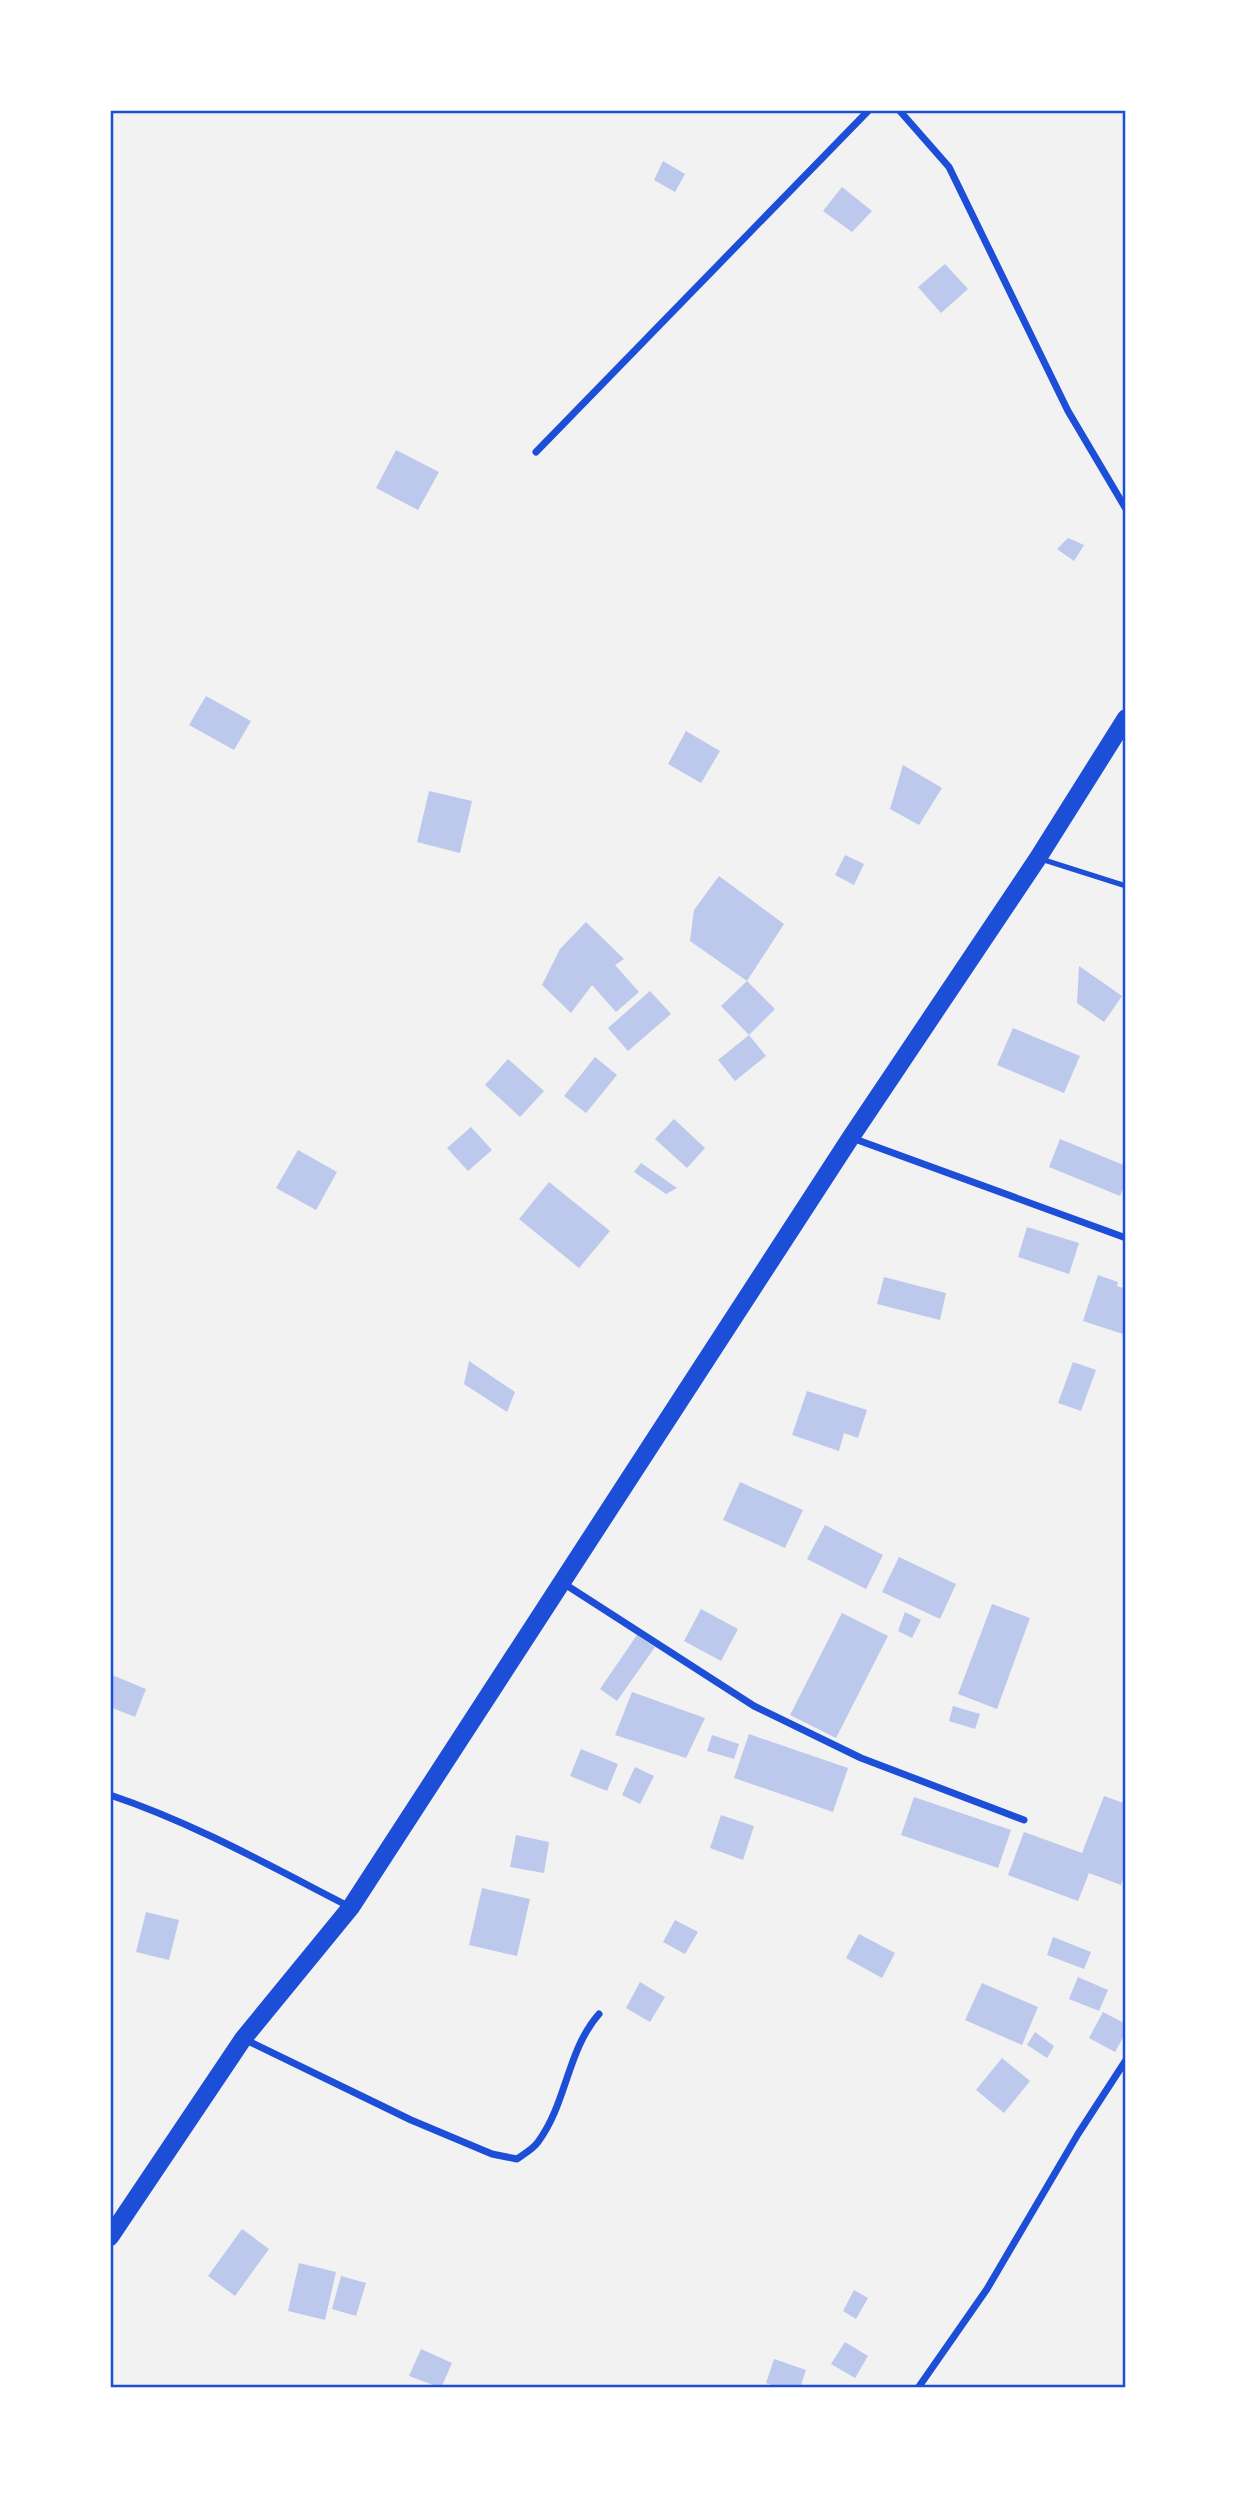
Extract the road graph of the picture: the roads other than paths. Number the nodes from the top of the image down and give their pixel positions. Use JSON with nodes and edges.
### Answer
{"nodes":[{"id":1,"x":869,"y":110,"type":"edge"},
{"id":2,"x":899,"y":110,"type":"edge"},
{"id":3,"x":536,"y":452,"type":"dead end"},
{"id":4,"x":1126,"y":509,"type":"edge"},
{"id":5,"x":1123,"y":727,"type":"edge"},
{"id":6,"x":1038,"y":858,"type":"junction"},
{"id":7,"x":1126,"y":886,"type":"edge"},
{"id":8,"x":851,"y":1137,"type":"junction"},
{"id":9,"x":1126,"y":1238,"type":"edge"},
{"id":10,"x":562,"y":1583,"type":"junction"},
{"id":11,"x":110,"y":1796,"type":"edge"},
{"id":12,"x":1024,"y":1820,"type":"dead end"},
{"id":13,"x":351,"y":1907,"type":"junction"},
{"id":14,"x":599,"y":2014,"type":"dead end"},
{"id":15,"x":243,"y":2039,"type":"junction"},
{"id":16,"x":1126,"y":2060,"type":"edge"},
{"id":17,"x":110,"y":2237,"type":"edge"},
{"id":18,"x":918,"y":2388,"type":"edge"}],
"edges":[{"from":1,"to":3,"type":"street"},
{"from":2,"to":4,"type":"street"},
{"from":5,"to":6,"type":"highway"},
{"from":6,"to":7,"type":"lane"},
{"from":6,"to":8,"type":"highway"},
{"from":8,"to":9,"type":"street"},
{"from":8,"to":10,"type":"highway"},
{"from":10,"to":12,"type":"street"},
{"from":10,"to":13,"type":"highway"},
{"from":11,"to":13,"type":"street"},
{"from":13,"to":15,"type":"highway"},
{"from":14,"to":15,"type":"street"},
{"from":15,"to":17,"type":"highway"},
{"from":16,"to":18,"type":"street"}]}
